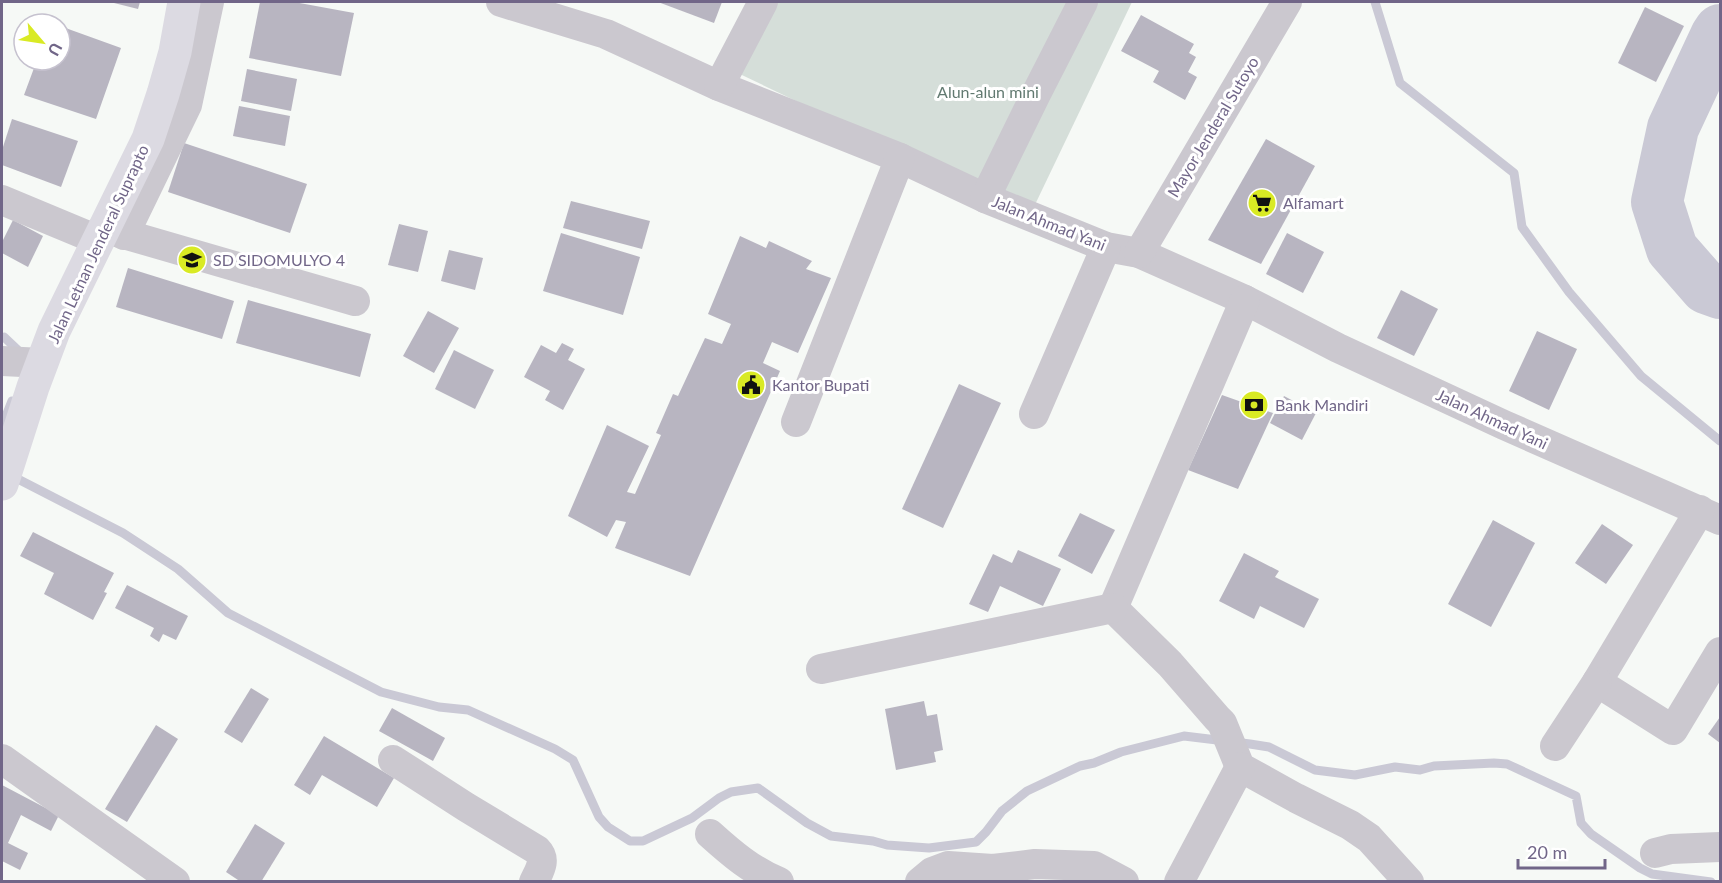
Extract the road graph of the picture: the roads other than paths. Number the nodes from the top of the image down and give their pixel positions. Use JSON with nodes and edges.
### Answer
{"nodes":[{"id":1,"x":184,"y":2,"type":"edge"},
{"id":2,"x":209,"y":2,"type":"edge"},
{"id":3,"x":501,"y":2,"type":"edge"},
{"id":4,"x":763,"y":2,"type":"edge"},
{"id":5,"x":1083,"y":2,"type":"edge"},
{"id":6,"x":1287,"y":2,"type":"edge"},
{"id":7,"x":719,"y":86,"type":"junction"},
{"id":8,"x":900,"y":158,"type":"junction"},
{"id":9,"x":985,"y":198,"type":"junction"},
{"id":10,"x":2,"y":200,"type":"edge"},
{"id":11,"x":108,"y":234,"type":"junction"},
{"id":12,"x":1106,"y":247,"type":"junction"},
{"id":13,"x":1139,"y":253,"type":"junction"},
{"id":14,"x":1245,"y":300,"type":"junction"},
{"id":15,"x":355,"y":302,"type":"dead end"},
{"id":16,"x":24,"y":362,"type":"edge"},
{"id":17,"x":1034,"y":414,"type":"dead end"},
{"id":18,"x":796,"y":422,"type":"dead end"},
{"id":19,"x":5,"y":472,"type":"edge"},
{"id":20,"x":1710,"y":515,"type":"edge"},
{"id":21,"x":1113,"y":608,"type":"junction"},
{"id":22,"x":1720,"y":652,"type":"edge"},
{"id":23,"x":820,"y":669,"type":"dead end"},
{"id":24,"x":1597,"y":682,"type":"junction"},
{"id":25,"x":1555,"y":746,"type":"dead end"},
{"id":26,"x":2,"y":759,"type":"edge"},
{"id":27,"x":393,"y":760,"type":"dead end"},
{"id":28,"x":1240,"y":767,"type":"junction"},
{"id":29,"x":710,"y":834,"type":"dead end"},
{"id":30,"x":1720,"y":847,"type":"edge"},
{"id":31,"x":1655,"y":853,"type":"dead end"},
{"id":32,"x":175,"y":882,"type":"edge"},
{"id":33,"x":534,"y":882,"type":"edge"},
{"id":34,"x":779,"y":882,"type":"edge"},
{"id":35,"x":920,"y":882,"type":"edge"},
{"id":36,"x":1124,"y":882,"type":"edge"},
{"id":37,"x":1179,"y":882,"type":"edge"},
{"id":38,"x":1409,"y":882,"type":"edge"}],
"edges":[{"from":1,"to":11,"type":"main road","name":"Jalan Letnan Jenderal Suprapto"},
{"from":2,"to":11,"type":"street"},
{"from":3,"to":7,"type":"street","name":"Jalan Ahmad Yani"},
{"from":4,"to":7,"type":"street"},
{"from":5,"to":9,"type":"street"},
{"from":6,"to":13,"type":"street","name":"Mayor Jenderal Sutoyo"},
{"from":7,"to":8,"type":"street","name":"Jalan Ahmad Yani"},
{"from":8,"to":9,"type":"street","name":"Jalan Ahmad Yani"},
{"from":8,"to":18,"type":"street"},
{"from":9,"to":12,"type":"street","name":"Jalan Ahmad Yani"},
{"from":10,"to":11,"type":"street"},
{"from":11,"to":15,"type":"street"},
{"from":11,"to":16,"type":"main road","name":"Jalan Letnan Jenderal Suprapto"},
{"from":12,"to":13,"type":"street","name":"Jalan Ahmad Yani"},
{"from":12,"to":17,"type":"street"},
{"from":13,"to":14,"type":"street","name":"Jalan Ahmad Yani"},
{"from":14,"to":20,"type":"street","name":"Jalan Ahmad Yani"},
{"from":14,"to":21,"type":"street"},
{"from":16,"to":19,"type":"main road","name":"Jalan Letnan Jenderal Suprapto"},
{"from":20,"to":24,"type":"street"},
{"from":21,"to":23,"type":"street"},
{"from":21,"to":28,"type":"street"},
{"from":22,"to":24,"type":"street"},
{"from":24,"to":25,"type":"street"},
{"from":26,"to":32,"type":"street"},
{"from":27,"to":33,"type":"street"},
{"from":28,"to":37,"type":"street"},
{"from":28,"to":38,"type":"street"},
{"from":29,"to":34,"type":"street"},
{"from":30,"to":31,"type":"street"},
{"from":35,"to":36,"type":"street"}]}
